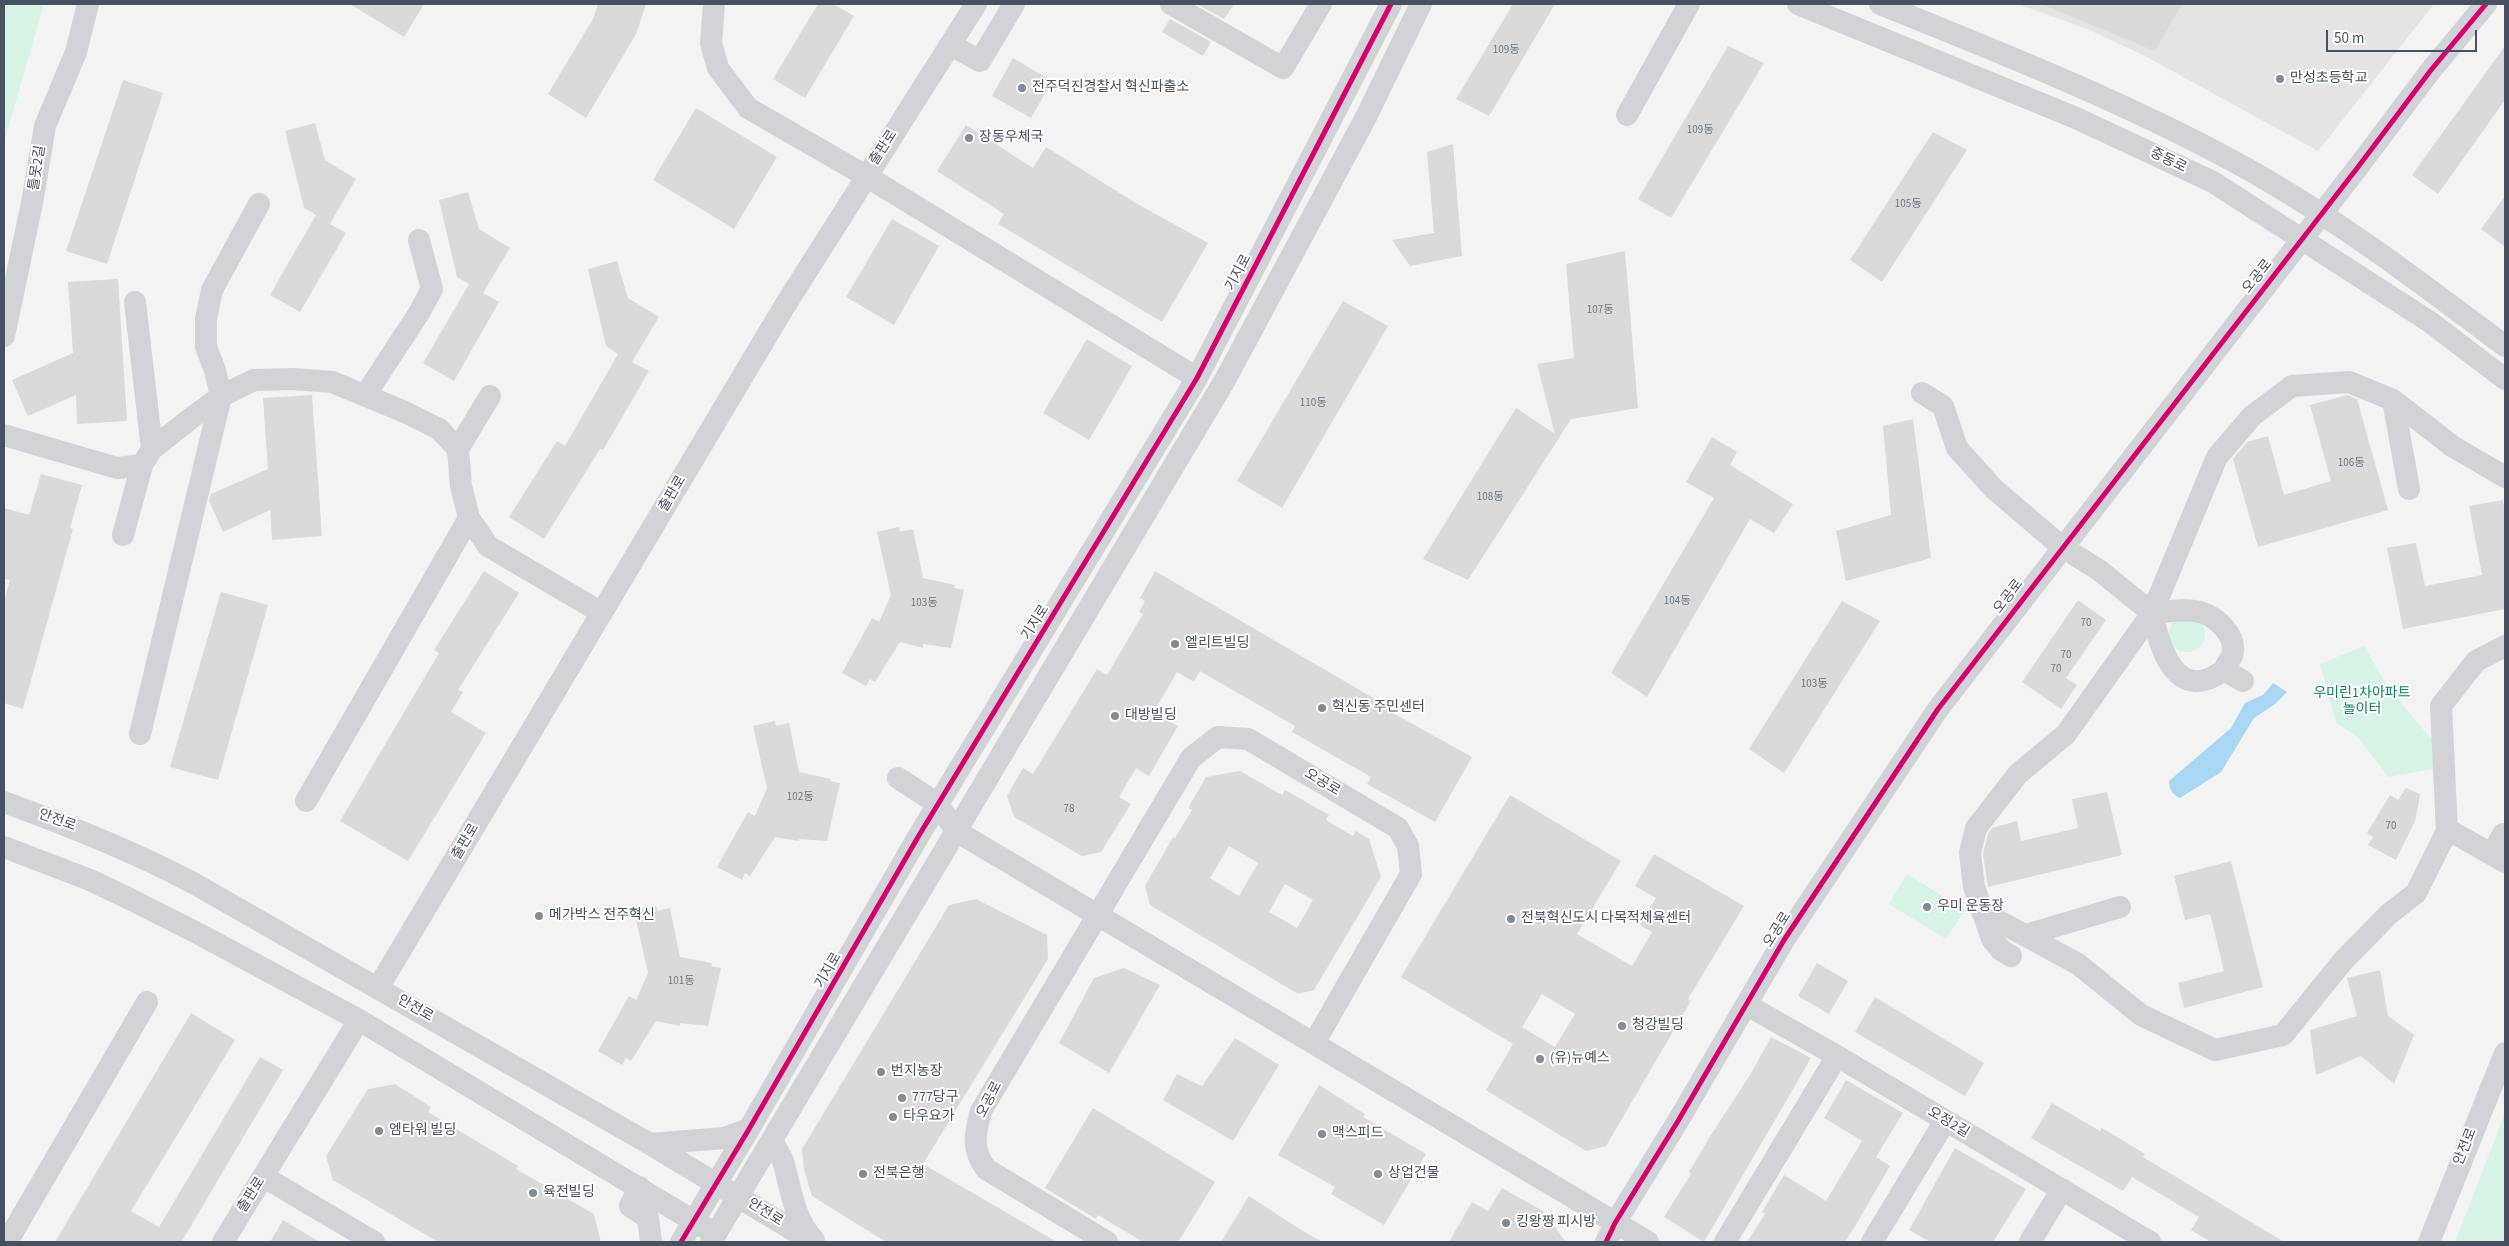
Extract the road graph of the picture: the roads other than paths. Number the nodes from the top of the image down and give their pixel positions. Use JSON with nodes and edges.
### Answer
{"nodes":[{"id":1,"x":88,"y":4,"type":"edge"},
{"id":2,"x":714,"y":4,"type":"edge"},
{"id":3,"x":976,"y":4,"type":"edge"},
{"id":4,"x":1014,"y":4,"type":"edge"},
{"id":5,"x":1172,"y":4,"type":"edge"},
{"id":6,"x":1321,"y":4,"type":"edge"},
{"id":7,"x":1391,"y":4,"type":"edge"},
{"id":8,"x":1421,"y":4,"type":"edge"},
{"id":9,"x":1689,"y":4,"type":"edge"},
{"id":10,"x":1798,"y":4,"type":"edge"},
{"id":11,"x":1880,"y":4,"type":"edge"},
{"id":12,"x":2486,"y":4,"type":"edge"},
{"id":13,"x":951,"y":45,"type":"junction"},
{"id":14,"x":1627,"y":115,"type":"dead end"},
{"id":15,"x":866,"y":176,"type":"junction"},
{"id":16,"x":258,"y":204,"type":"dead end"},
{"id":17,"x":2320,"y":214,"type":"junction"},
{"id":18,"x":2301,"y":239,"type":"junction"},
{"id":19,"x":419,"y":240,"type":"dead end"},
{"id":20,"x":135,"y":302,"type":"dead end"},
{"id":21,"x":4,"y":336,"type":"edge"},
{"id":22,"x":2505,"y":346,"type":"edge"},
{"id":23,"x":1197,"y":378,"type":"junction"},
{"id":24,"x":2505,"y":379,"type":"edge"},
{"id":25,"x":1922,"y":393,"type":"dead end"},
{"id":26,"x":366,"y":394,"type":"junction"},
{"id":27,"x":221,"y":396,"type":"junction"},
{"id":28,"x":490,"y":396,"type":"dead end"},
{"id":29,"x":2393,"y":400,"type":"junction"},
{"id":30,"x":4,"y":435,"type":"edge"},
{"id":31,"x":458,"y":450,"type":"junction"},
{"id":32,"x":147,"y":457,"type":"junction"},
{"id":33,"x":2505,"y":477,"type":"edge"},
{"id":34,"x":2409,"y":489,"type":"dead end"},
{"id":35,"x":469,"y":518,"type":"junction"},
{"id":36,"x":123,"y":535,"type":"dead end"},
{"id":37,"x":2062,"y":547,"type":"junction"},
{"id":38,"x":602,"y":613,"type":"junction"},
{"id":39,"x":2152,"y":613,"type":"junction"},
{"id":40,"x":2505,"y":646,"type":"edge"},
{"id":41,"x":2224,"y":670,"type":"junction"},
{"id":42,"x":2243,"y":681,"type":"dead end"},
{"id":43,"x":140,"y":734,"type":"dead end"},
{"id":44,"x":898,"y":778,"type":"dead end"},
{"id":45,"x":306,"y":801,"type":"dead end"},
{"id":46,"x":4,"y":802,"type":"edge"},
{"id":47,"x":938,"y":804,"type":"junction"},
{"id":48,"x":2447,"y":829,"type":"junction"},
{"id":49,"x":956,"y":831,"type":"junction"},
{"id":50,"x":2504,"y":834,"type":"dead end"},
{"id":51,"x":4,"y":847,"type":"edge"},
{"id":52,"x":2499,"y":858,"type":"edge"},
{"id":53,"x":2120,"y":907,"type":"dead end"},
{"id":54,"x":1982,"y":912,"type":"junction"},
{"id":55,"x":1099,"y":914,"type":"junction"},
{"id":56,"x":2026,"y":935,"type":"junction"},
{"id":57,"x":2011,"y":956,"type":"dead end"},
{"id":58,"x":378,"y":988,"type":"junction"},
{"id":59,"x":147,"y":1002,"type":"dead end"},
{"id":60,"x":1747,"y":1005,"type":"junction"},
{"id":61,"x":359,"y":1020,"type":"junction"},
{"id":62,"x":1314,"y":1043,"type":"junction"},
{"id":63,"x":2505,"y":1052,"type":"edge"},
{"id":64,"x":1837,"y":1056,"type":"junction"},
{"id":65,"x":1944,"y":1121,"type":"junction"},
{"id":66,"x":749,"y":1129,"type":"junction"},
{"id":67,"x":772,"y":1140,"type":"junction"},
{"id":68,"x":650,"y":1144,"type":"junction"},
{"id":69,"x":264,"y":1177,"type":"junction"},
{"id":70,"x":716,"y":1183,"type":"junction"},
{"id":71,"x":639,"y":1187,"type":"junction"},
{"id":72,"x":2062,"y":1189,"type":"junction"},
{"id":73,"x":740,"y":1197,"type":"junction"},
{"id":74,"x":694,"y":1221,"type":"junction"},
{"id":75,"x":1610,"y":1233,"type":"edge"},
{"id":76,"x":718,"y":1240,"type":"edge"},
{"id":77,"x":7,"y":1242,"type":"edge"},
{"id":78,"x":224,"y":1242,"type":"edge"},
{"id":79,"x":374,"y":1242,"type":"edge"},
{"id":80,"x":651,"y":1242,"type":"edge"},
{"id":81,"x":681,"y":1242,"type":"edge"},
{"id":82,"x":815,"y":1242,"type":"edge"},
{"id":83,"x":1107,"y":1242,"type":"edge"},
{"id":84,"x":1648,"y":1242,"type":"edge"},
{"id":85,"x":1726,"y":1242,"type":"edge"},
{"id":86,"x":1872,"y":1242,"type":"edge"},
{"id":87,"x":2030,"y":1242,"type":"edge"},
{"id":88,"x":2150,"y":1242,"type":"edge"},
{"id":89,"x":2429,"y":1242,"type":"edge"}],
"edges":[{"from":1,"to":21,"type":"street","name":"틀못2길"},
{"from":2,"to":15,"type":"street"},
{"from":3,"to":13,"type":"street","name":"출판로"},
{"from":4,"to":13,"type":"street"},
{"from":5,"to":6,"type":"street"},
{"from":7,"to":23,"type":"street","name":"기지로"},
{"from":8,"to":49,"type":"street"},
{"from":9,"to":14,"type":"street"},
{"from":10,"to":18,"type":"street","name":"중동로"},
{"from":11,"to":17,"type":"street"},
{"from":12,"to":17,"type":"street","name":"오공로"},
{"from":13,"to":15,"type":"street","name":"출판로"},
{"from":15,"to":23,"type":"street"},
{"from":15,"to":38,"type":"street","name":"출판로"},
{"from":16,"to":27,"type":"street"},
{"from":17,"to":18,"type":"street","name":"오공로"},
{"from":17,"to":22,"type":"street"},
{"from":18,"to":24,"type":"street","name":"중동로"},
{"from":18,"to":37,"type":"street","name":"오공로"},
{"from":19,"to":26,"type":"street"},
{"from":20,"to":32,"type":"street"},
{"from":23,"to":47,"type":"street","name":"기지로"},
{"from":25,"to":37,"type":"street"},
{"from":26,"to":27,"type":"street"},
{"from":26,"to":31,"type":"street"},
{"from":27,"to":32,"type":"street"},
{"from":27,"to":43,"type":"street"},
{"from":28,"to":31,"type":"street"},
{"from":29,"to":33,"type":"street"},
{"from":29,"to":34,"type":"street"},
{"from":29,"to":39,"type":"street"},
{"from":30,"to":32,"type":"street"},
{"from":31,"to":35,"type":"street"},
{"from":32,"to":36,"type":"street"},
{"from":35,"to":38,"type":"street"},
{"from":35,"to":45,"type":"street"},
{"from":37,"to":39,"type":"street"},
{"from":37,"to":60,"type":"street","name":"오공로"},
{"from":38,"to":58,"type":"street","name":"출판로"},
{"from":39,"to":41,"type":"street"},
{"from":39,"to":41,"type":"street"},
{"from":39,"to":54,"type":"street"},
{"from":40,"to":48,"type":"street"},
{"from":41,"to":42,"type":"street"},
{"from":44,"to":47,"type":"street"},
{"from":46,"to":58,"type":"street","name":"안전로"},
{"from":47,"to":49,"type":"street"},
{"from":47,"to":66,"type":"street","name":"기지로"},
{"from":48,"to":52,"type":"street"},
{"from":48,"to":56,"type":"street"},
{"from":49,"to":55,"type":"street"},
{"from":49,"to":67,"type":"street"},
{"from":50,"to":52,"type":"street"},
{"from":51,"to":61,"type":"street"},
{"from":53,"to":56,"type":"street"},
{"from":54,"to":56,"type":"street"},
{"from":54,"to":57,"type":"street"},
{"from":55,"to":62,"type":"street"},
{"from":55,"to":62,"type":"street","name":"오공로"},
{"from":55,"to":83,"type":"street","name":"오공로"},
{"from":58,"to":68,"type":"street","name":"안전로"},
{"from":59,"to":77,"type":"street"},
{"from":60,"to":64,"type":"street","name":"오정2길"},
{"from":60,"to":75,"type":"street","name":"오공로"},
{"from":61,"to":69,"type":"street","name":"출판로"},
{"from":61,"to":71,"type":"street"},
{"from":62,"to":75,"type":"street"},
{"from":63,"to":89,"type":"street","name":"안전로"},
{"from":64,"to":65,"type":"street","name":"오정2길"},
{"from":64,"to":85,"type":"street"},
{"from":65,"to":72,"type":"street","name":"오정2길"},
{"from":65,"to":86,"type":"street"},
{"from":66,"to":68,"type":"street"},
{"from":66,"to":70,"type":"street","name":"기지로"},
{"from":67,"to":73,"type":"street"},
{"from":67,"to":82,"type":"street"},
{"from":68,"to":70,"type":"street","name":"안전로"},
{"from":69,"to":78,"type":"street","name":"출판로"},
{"from":69,"to":79,"type":"street"},
{"from":70,"to":73,"type":"street","name":"안전로"},
{"from":70,"to":74,"type":"street","name":"기지로"},
{"from":71,"to":74,"type":"street"},
{"from":71,"to":80,"type":"street"},
{"from":72,"to":87,"type":"street"},
{"from":72,"to":88,"type":"street","name":"오정2길"},
{"from":73,"to":76,"type":"street"},
{"from":73,"to":82,"type":"street","name":"안전로"},
{"from":74,"to":76,"type":"street"},
{"from":74,"to":81,"type":"street","name":"기지로"},
{"from":75,"to":84,"type":"street"}]}
